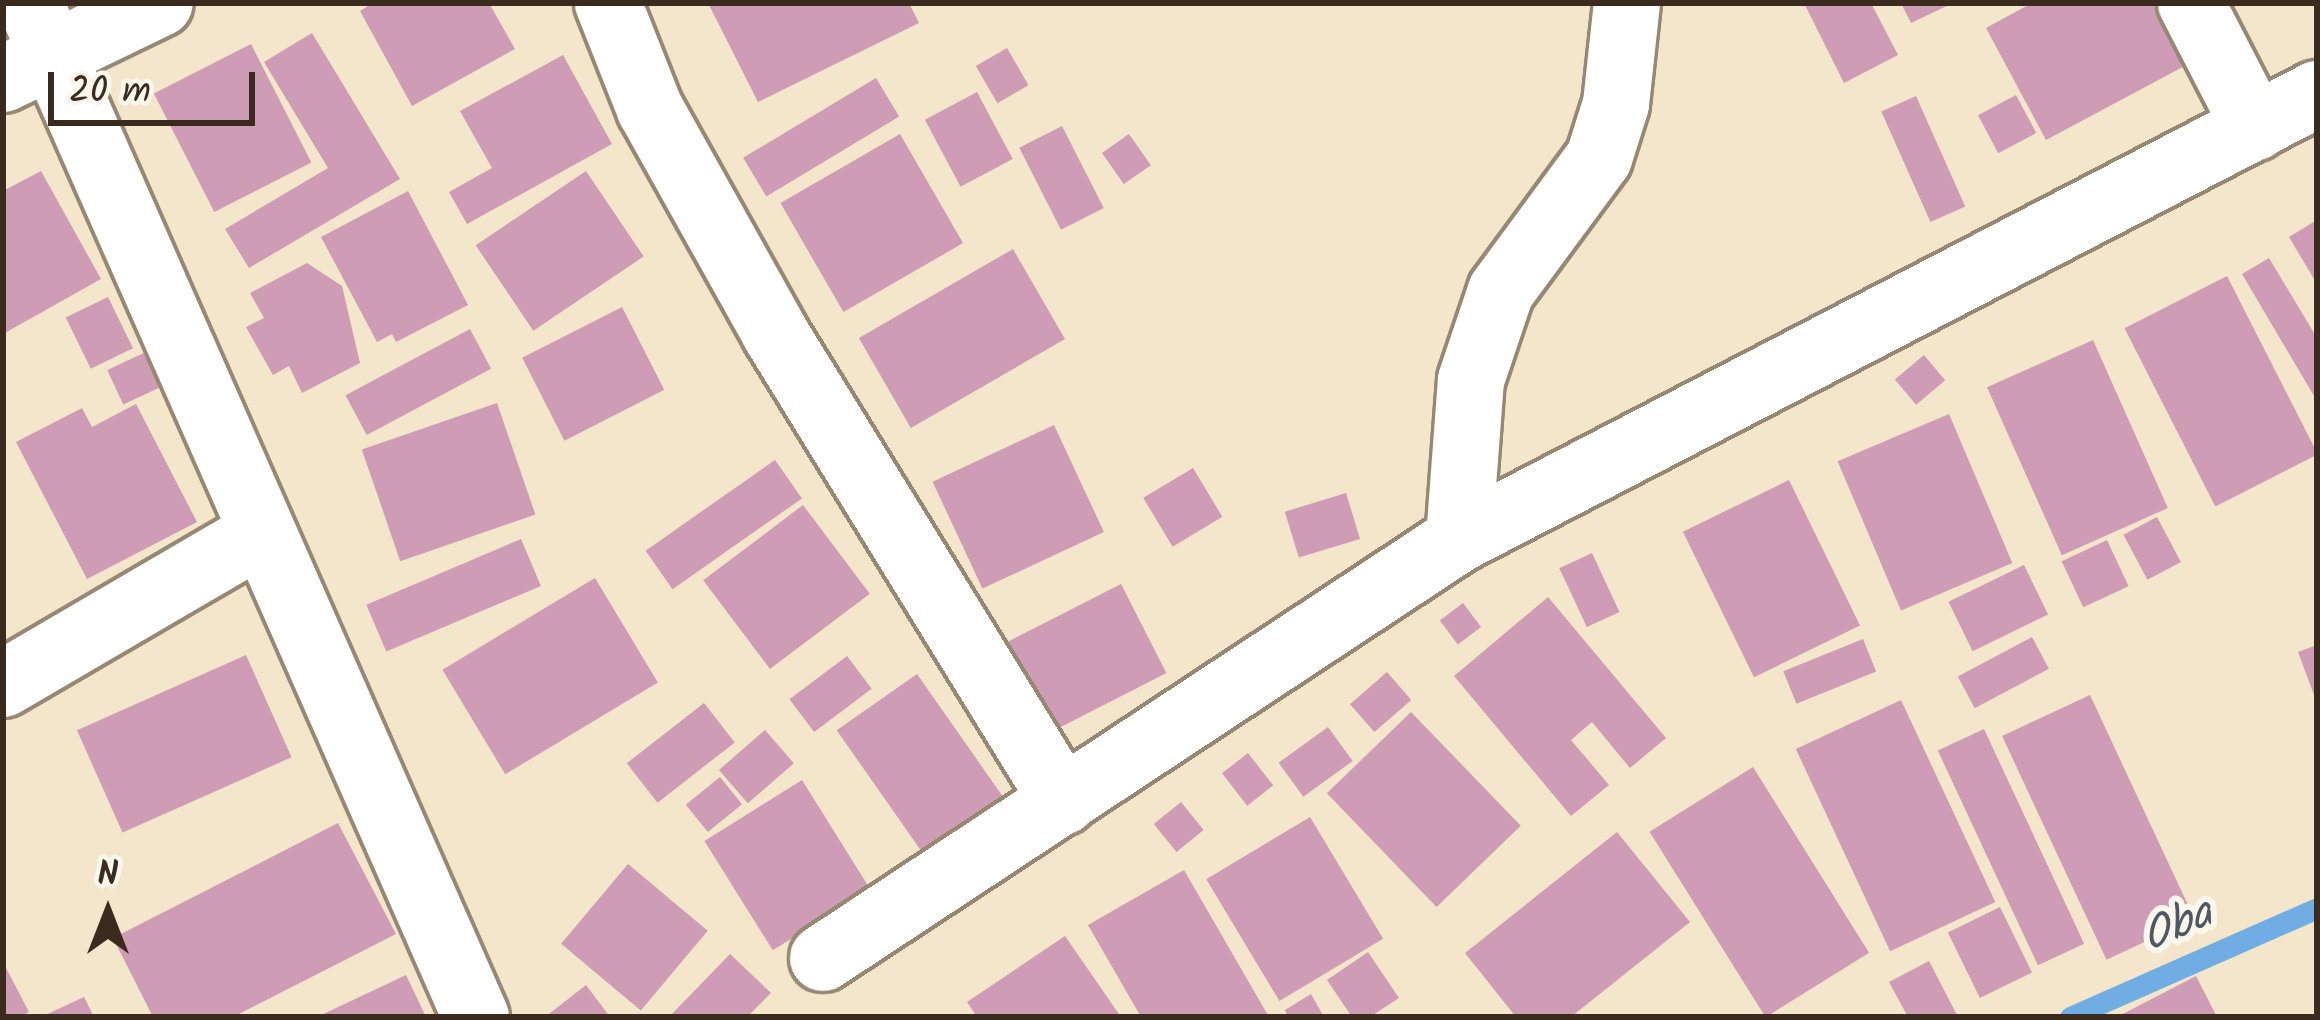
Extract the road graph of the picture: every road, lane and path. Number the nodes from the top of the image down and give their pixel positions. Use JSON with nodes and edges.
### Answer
{"nodes":[{"id":1,"x":160,"y":3,"type":"edge"},
{"id":2,"x":608,"y":3,"type":"edge"},
{"id":3,"x":1627,"y":3,"type":"edge"},
{"id":4,"x":2191,"y":3,"type":"edge"},
{"id":5,"x":27,"y":46,"type":"edge"},
{"id":6,"x":2317,"y":94,"type":"edge"},
{"id":7,"x":2255,"y":127,"type":"junction"},
{"id":8,"x":261,"y":533,"type":"junction"},
{"id":9,"x":1460,"y":539,"type":"junction"},
{"id":10,"x":3,"y":684,"type":"edge"},
{"id":11,"x":1063,"y":801,"type":"junction"},
{"id":12,"x":823,"y":958,"type":"dead end"},
{"id":13,"x":476,"y":1017,"type":"edge"}],
"edges":[{"from":1,"to":5,"type":"street"},
{"from":2,"to":11,"type":"street"},
{"from":3,"to":9,"type":"street"},
{"from":4,"to":7,"type":"street"},
{"from":5,"to":8,"type":"street"},
{"from":6,"to":7,"type":"street"},
{"from":7,"to":9,"type":"street"},
{"from":8,"to":10,"type":"street"},
{"from":8,"to":13,"type":"street"},
{"from":9,"to":11,"type":"street"},
{"from":11,"to":12,"type":"street"}]}
